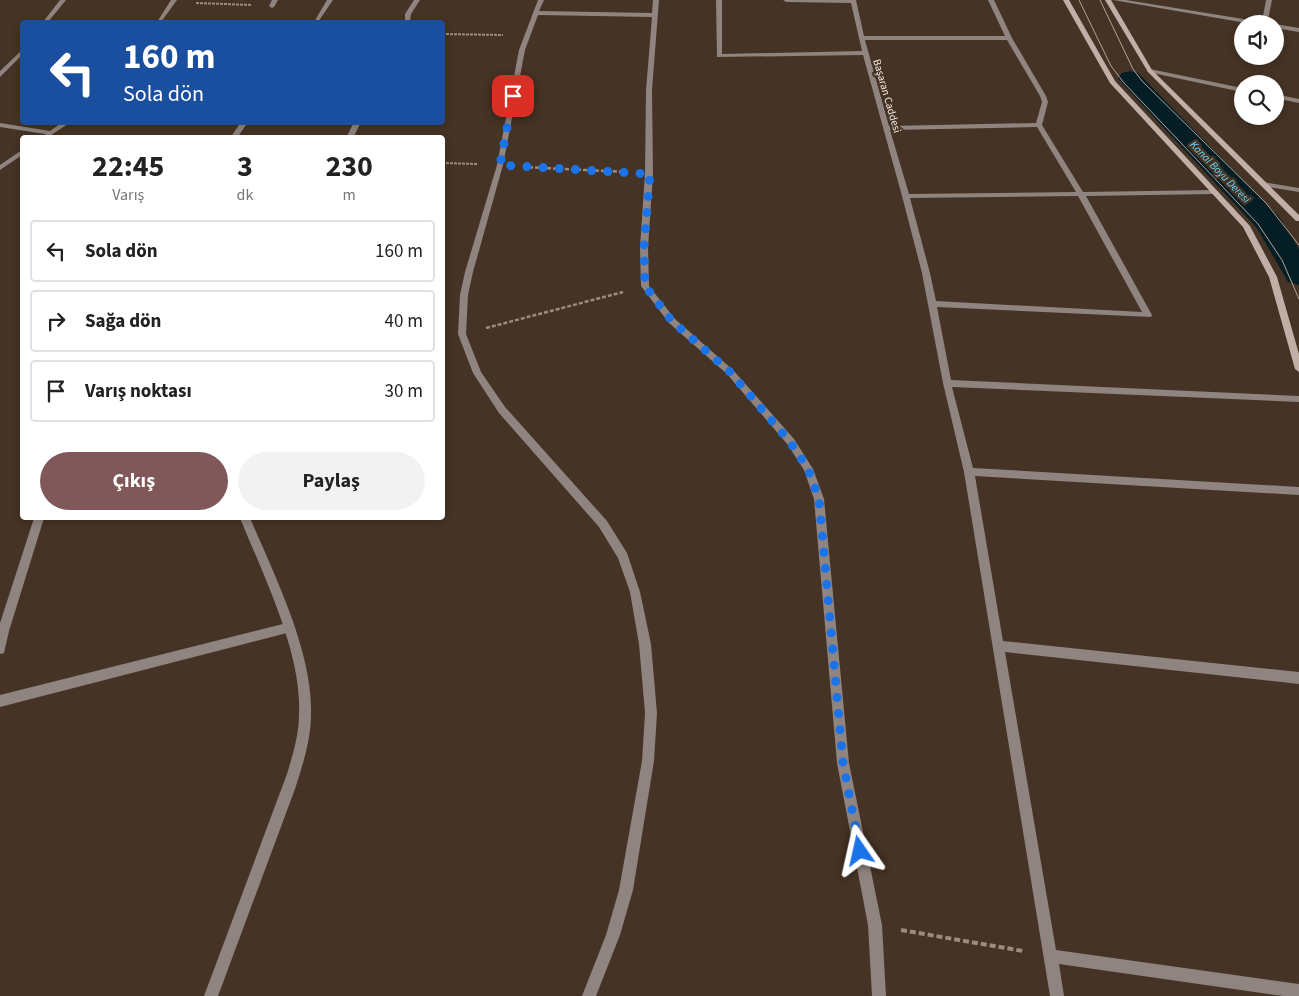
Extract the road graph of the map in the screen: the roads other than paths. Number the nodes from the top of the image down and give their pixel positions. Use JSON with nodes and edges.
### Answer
{"nodes":[{"id":1,"x":63,"y":0,"type":"edge"},
{"id":2,"x":330,"y":0,"type":"edge"},
{"id":3,"x":418,"y":0,"type":"edge"},
{"id":4,"x":541,"y":0,"type":"edge"},
{"id":5,"x":656,"y":0,"type":"edge"},
{"id":6,"x":719,"y":0,"type":"edge"},
{"id":7,"x":786,"y":0,"type":"edge"},
{"id":8,"x":853,"y":0,"type":"edge"},
{"id":9,"x":991,"y":0,"type":"edge"},
{"id":10,"x":1066,"y":0,"type":"edge"},
{"id":11,"x":1108,"y":0,"type":"edge"},
{"id":12,"x":1116,"y":0,"type":"edge"},
{"id":13,"x":1269,"y":0,"type":"edge"},
{"id":14,"x":173,"y":1,"type":"edge"},
{"id":15,"x":535,"y":13,"type":"junction"},
{"id":16,"x":654,"y":15,"type":"junction"},
{"id":17,"x":1266,"y":15,"type":"edge"},
{"id":18,"x":1234,"y":19,"type":"edge"},
{"id":19,"x":47,"y":20,"type":"edge"},
{"id":20,"x":160,"y":20,"type":"edge"},
{"id":21,"x":317,"y":20,"type":"edge"},
{"id":22,"x":407,"y":20,"type":"edge"},
{"id":23,"x":1284,"y":28,"type":"edge"},
{"id":24,"x":1299,"y":30,"type":"edge"},
{"id":25,"x":861,"y":38,"type":"junction"},
{"id":26,"x":1009,"y":38,"type":"junction"},
{"id":27,"x":865,"y":53,"type":"junction"},
{"id":28,"x":20,"y":54,"type":"edge"},
{"id":29,"x":1150,"y":71,"type":"junction"},
{"id":30,"x":0,"y":75,"type":"edge"},
{"id":31,"x":1234,"y":88,"type":"edge"},
{"id":32,"x":1284,"y":98,"type":"edge"},
{"id":33,"x":1299,"y":101,"type":"edge"},
{"id":34,"x":0,"y":125,"type":"edge"},
{"id":35,"x":64,"y":125,"type":"edge"},
{"id":36,"x":1038,"y":125,"type":"junction"},
{"id":37,"x":886,"y":128,"type":"junction"},
{"id":38,"x":52,"y":133,"type":"junction"},
{"id":39,"x":49,"y":135,"type":"edge"},
{"id":40,"x":20,"y":153,"type":"edge"},
{"id":41,"x":0,"y":168,"type":"edge"},
{"id":42,"x":1265,"y":184,"type":"junction"},
{"id":43,"x":1299,"y":190,"type":"edge"},
{"id":44,"x":1215,"y":192,"type":"junction"},
{"id":45,"x":1081,"y":194,"type":"junction"},
{"id":46,"x":906,"y":196,"type":"junction"},
{"id":47,"x":1299,"y":219,"type":"edge"},
{"id":48,"x":933,"y":304,"type":"junction"},
{"id":49,"x":1299,"y":369,"type":"edge"},
{"id":50,"x":948,"y":383,"type":"junction"},
{"id":51,"x":1299,"y":399,"type":"edge"},
{"id":52,"x":969,"y":472,"type":"junction"},
{"id":53,"x":1299,"y":491,"type":"edge"},
{"id":54,"x":38,"y":520,"type":"edge"},
{"id":55,"x":246,"y":520,"type":"edge"},
{"id":56,"x":287,"y":628,"type":"junction"},
{"id":57,"x":999,"y":646,"type":"junction"},
{"id":58,"x":0,"y":649,"type":"edge"},
{"id":59,"x":1299,"y":678,"type":"edge"},
{"id":60,"x":0,"y":701,"type":"edge"},
{"id":61,"x":1050,"y":956,"type":"junction"},
{"id":62,"x":1299,"y":991,"type":"edge"},
{"id":63,"x":211,"y":996,"type":"edge"},
{"id":64,"x":589,"y":996,"type":"edge"},
{"id":65,"x":879,"y":996,"type":"edge"},
{"id":66,"x":1057,"y":996,"type":"edge"}],
"edges":[{"from":1,"to":19,"type":"street"},
{"from":2,"to":21,"type":"street"},
{"from":3,"to":22,"type":"street"},
{"from":4,"to":15,"type":"street"},
{"from":5,"to":16,"type":"street"},
{"from":6,"to":27,"type":"street"},
{"from":7,"to":8,"type":"street"},
{"from":8,"to":25,"type":"street","name":"Başaran Caddesi"},
{"from":9,"to":26,"type":"street"},
{"from":10,"to":44,"type":"main road"},
{"from":11,"to":29,"type":"main road"},
{"from":12,"to":18,"type":"street"},
{"from":13,"to":17,"type":"street"},
{"from":14,"to":20,"type":"street"},
{"from":15,"to":16,"type":"street"},
{"from":15,"to":64,"type":"street"},
{"from":16,"to":65,"type":"street"},
{"from":23,"to":24,"type":"street"},
{"from":25,"to":26,"type":"street"},
{"from":25,"to":27,"type":"street","name":"Başaran Caddesi"},
{"from":26,"to":36,"type":"street"},
{"from":27,"to":37,"type":"street","name":"Başaran Caddesi"},
{"from":28,"to":30,"type":"street"},
{"from":29,"to":31,"type":"street"},
{"from":29,"to":42,"type":"main road"},
{"from":32,"to":33,"type":"street"},
{"from":34,"to":38,"type":"street"},
{"from":35,"to":38,"type":"street"},
{"from":36,"to":37,"type":"street"},
{"from":36,"to":45,"type":"street"},
{"from":37,"to":46,"type":"street","name":"Başaran Caddesi"},
{"from":38,"to":39,"type":"street"},
{"from":40,"to":41,"type":"street"},
{"from":42,"to":43,"type":"street"},
{"from":42,"to":47,"type":"main road"},
{"from":44,"to":45,"type":"street"},
{"from":44,"to":49,"type":"main road"},
{"from":45,"to":46,"type":"street"},
{"from":45,"to":48,"type":"street"},
{"from":46,"to":48,"type":"street","name":"Başaran Caddesi"},
{"from":48,"to":50,"type":"street","name":"Başaran Caddesi"},
{"from":50,"to":51,"type":"street"},
{"from":50,"to":52,"type":"street","name":"Başaran Caddesi"},
{"from":52,"to":53,"type":"street"},
{"from":52,"to":57,"type":"street","name":"Başaran Caddesi"},
{"from":54,"to":58,"type":"street"},
{"from":55,"to":56,"type":"street"},
{"from":56,"to":60,"type":"street"},
{"from":56,"to":63,"type":"street"},
{"from":57,"to":59,"type":"street"},
{"from":57,"to":61,"type":"street","name":"Başaran Caddesi"},
{"from":61,"to":62,"type":"street"},
{"from":61,"to":66,"type":"street","name":"Başaran Caddesi"}]}
